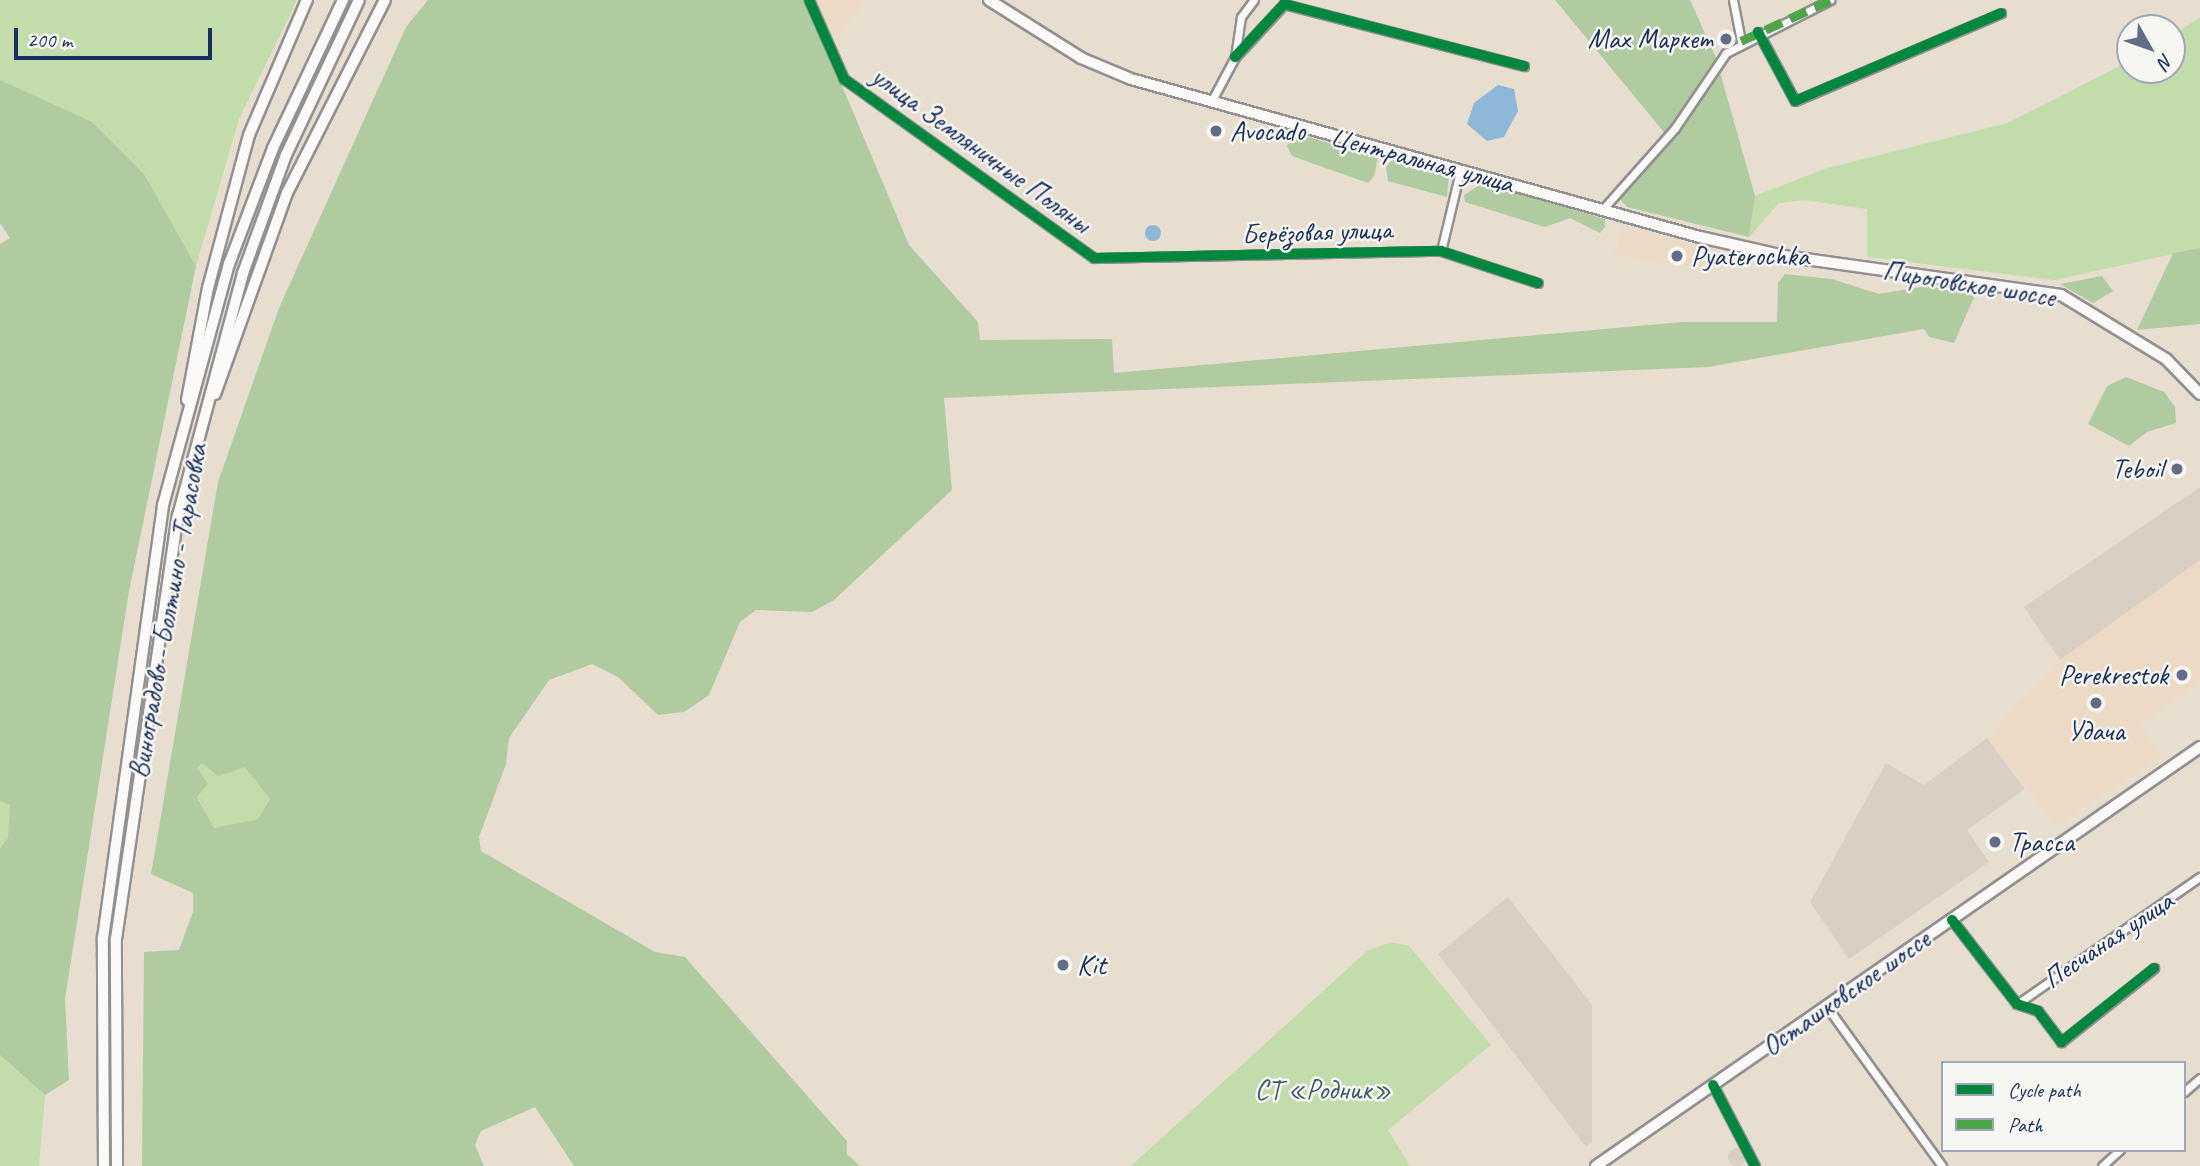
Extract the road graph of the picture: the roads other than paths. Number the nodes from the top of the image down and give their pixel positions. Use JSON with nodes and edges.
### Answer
{"nodes":[{"id":1,"x":307,"y":0,"type":"edge"},
{"id":2,"x":343,"y":0,"type":"edge"},
{"id":3,"x":359,"y":0,"type":"edge"},
{"id":4,"x":385,"y":0,"type":"edge"},
{"id":5,"x":809,"y":0,"type":"edge"},
{"id":6,"x":989,"y":0,"type":"edge"},
{"id":7,"x":1254,"y":0,"type":"edge"},
{"id":8,"x":1733,"y":0,"type":"edge"},
{"id":9,"x":1830,"y":0,"type":"edge"},
{"id":10,"x":2001,"y":13,"type":"dead end"},
{"id":11,"x":1758,"y":32,"type":"junction"},
{"id":12,"x":1741,"y":41,"type":"junction"},
{"id":13,"x":1235,"y":57,"type":"junction"},
{"id":14,"x":1524,"y":66,"type":"dead end"},
{"id":15,"x":1211,"y":102,"type":"junction"},
{"id":16,"x":1460,"y":171,"type":"junction"},
{"id":17,"x":1602,"y":210,"type":"junction"},
{"id":18,"x":1750,"y":249,"type":"joint"},
{"id":19,"x":1441,"y":251,"type":"junction"},
{"id":20,"x":1094,"y":258,"type":"joint"},
{"id":21,"x":1538,"y":283,"type":"dead end"},
{"id":22,"x":2200,"y":394,"type":"edge"},
{"id":23,"x":186,"y":407,"type":"junction"},
{"id":24,"x":190,"y":463,"type":"junction"},
{"id":25,"x":2200,"y":747,"type":"edge"},
{"id":26,"x":2200,"y":877,"type":"edge"},
{"id":27,"x":1952,"y":920,"type":"junction"},
{"id":28,"x":2154,"y":968,"type":"dead end"},
{"id":29,"x":2017,"y":1003,"type":"junction"},
{"id":30,"x":1826,"y":1006,"type":"junction"},
{"id":31,"x":2200,"y":1078,"type":"edge"},
{"id":32,"x":1713,"y":1085,"type":"junction"},
{"id":33,"x":2186,"y":1090,"type":"edge"},
{"id":34,"x":2118,"y":1152,"type":"edge"},
{"id":35,"x":104,"y":1166,"type":"edge"},
{"id":36,"x":117,"y":1166,"type":"edge"},
{"id":37,"x":1596,"y":1166,"type":"edge"},
{"id":38,"x":1755,"y":1166,"type":"edge"},
{"id":39,"x":1942,"y":1166,"type":"edge"},
{"id":40,"x":2102,"y":1166,"type":"edge"}],
"edges":[{"from":1,"to":23,"type":"main road"},
{"from":2,"to":23,"type":"main road","name":"Виноградово - Болтино - Тарасовка"},
{"from":3,"to":24,"type":"main road","name":"Виноградово - Болтино - Тарасовка"},
{"from":4,"to":24,"type":"main road"},
{"from":5,"to":20,"type":"street","name":"улица Земляничные Поляны"},
{"from":6,"to":15,"type":"main road","name":"Центральная улица"},
{"from":7,"to":13,"type":"street"},
{"from":8,"to":12,"type":"street"},
{"from":9,"to":11,"type":"street"},
{"from":10,"to":11,"type":"street"},
{"from":11,"to":12,"type":"street"},
{"from":12,"to":17,"type":"street"},
{"from":13,"to":14,"type":"street"},
{"from":13,"to":15,"type":"street"},
{"from":15,"to":16,"type":"main road","name":"Центральная улица"},
{"from":16,"to":17,"type":"main road","name":"Центральная улица"},
{"from":16,"to":19,"type":"street"},
{"from":17,"to":18,"type":"main road","name":"Центральная улица"},
{"from":18,"to":22,"type":"main road","name":"Пироговское шоссе"},
{"from":19,"to":20,"type":"street","name":"Берёзовая улица"},
{"from":19,"to":21,"type":"street","name":"Берёзовая улица"},
{"from":23,"to":35,"type":"main road","name":"Виноградово - Болтино - Тарасовка"},
{"from":24,"to":36,"type":"main road","name":"Виноградово - Болтино - Тарасовка"},
{"from":25,"to":27,"type":"main road","name":"Осташковское шоссе"},
{"from":26,"to":29,"type":"street","name":"Песчаная улица"},
{"from":27,"to":29,"type":"street"},
{"from":27,"to":30,"type":"main road","name":"Осташковское шоссе"},
{"from":28,"to":29,"type":"street"},
{"from":30,"to":32,"type":"main road","name":"Осташковское шоссе"},
{"from":30,"to":39,"type":"street"},
{"from":31,"to":33,"type":"street"},
{"from":32,"to":37,"type":"main road","name":"Осташковское шоссе"},
{"from":32,"to":38,"type":"street"},
{"from":34,"to":40,"type":"street"}]}
